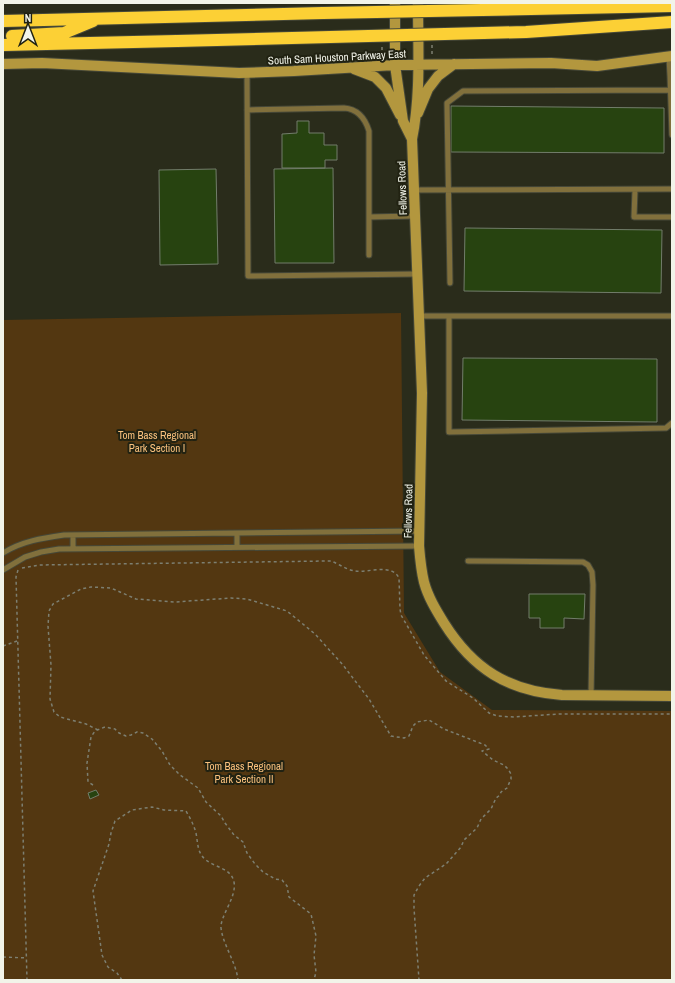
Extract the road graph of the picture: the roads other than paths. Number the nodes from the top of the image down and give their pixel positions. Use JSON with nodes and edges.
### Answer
{"nodes":[{"id":1,"x":395,"y":3,"type":"edge"},
{"id":2,"x":418,"y":3,"type":"edge"},
{"id":3,"x":672,"y":6,"type":"edge"},
{"id":4,"x":102,"y":18,"type":"junction"},
{"id":5,"x":3,"y":21,"type":"edge"},
{"id":6,"x":672,"y":22,"type":"edge"},
{"id":7,"x":3,"y":37,"type":"edge"},
{"id":8,"x":3,"y":45,"type":"edge"},
{"id":9,"x":671,"y":56,"type":"edge"},
{"id":10,"x":3,"y":64,"type":"edge"},
{"id":11,"x":454,"y":64,"type":"junction"},
{"id":12,"x":395,"y":65,"type":"junction"},
{"id":13,"x":418,"y":65,"type":"junction"},
{"id":14,"x":352,"y":68,"type":"junction"},
{"id":15,"x":247,"y":73,"type":"junction"},
{"id":16,"x":671,"y":76,"type":"edge"},
{"id":17,"x":670,"y":90,"type":"junction"},
{"id":18,"x":247,"y":110,"type":"junction"},
{"id":19,"x":416,"y":118,"type":"junction"},
{"id":20,"x":403,"y":121,"type":"junction"},
{"id":21,"x":672,"y":135,"type":"edge"},
{"id":22,"x":412,"y":139,"type":"junction"},
{"id":23,"x":672,"y":189,"type":"edge"},
{"id":24,"x":414,"y":190,"type":"junction"},
{"id":25,"x":448,"y":190,"type":"junction"},
{"id":26,"x":635,"y":190,"type":"junction"},
{"id":27,"x":415,"y":216,"type":"junction"},
{"id":28,"x":369,"y":217,"type":"junction"},
{"id":29,"x":672,"y":217,"type":"edge"},
{"id":30,"x":369,"y":256,"type":"dead end"},
{"id":31,"x":417,"y":274,"type":"junction"},
{"id":32,"x":450,"y":283,"type":"dead end"},
{"id":33,"x":419,"y":316,"type":"junction"},
{"id":34,"x":449,"y":316,"type":"junction"},
{"id":35,"x":672,"y":316,"type":"edge"},
{"id":36,"x":672,"y":423,"type":"edge"},
{"id":37,"x":419,"y":531,"type":"junction"},
{"id":38,"x":237,"y":533,"type":"junction"},
{"id":39,"x":73,"y":535,"type":"junction"},
{"id":40,"x":419,"y":546,"type":"junction"},
{"id":41,"x":237,"y":547,"type":"junction"},
{"id":42,"x":73,"y":548,"type":"junction"},
{"id":43,"x":3,"y":553,"type":"edge"},
{"id":44,"x":468,"y":561,"type":"dead end"},
{"id":45,"x":3,"y":570,"type":"edge"},
{"id":46,"x":591,"y":696,"type":"junction"},
{"id":47,"x":672,"y":696,"type":"edge"}],
"edges":[{"from":1,"to":12,"type":"main road","name":"Fellows Road"},
{"from":2,"to":13,"type":"main road","name":"Fellows Road"},
{"from":3,"to":4,"type":"highway","bridge":true},
{"from":4,"to":5,"type":"highway"},
{"from":4,"to":7,"type":"highway"},
{"from":6,"to":8,"type":"highway","bridge":true},
{"from":9,"to":11,"type":"main road","name":"South Sam Houston Parkway East"},
{"from":9,"to":16,"type":"lane"},
{"from":10,"to":15,"type":"main road","name":"South Sam Houston Parkway East"},
{"from":11,"to":13,"type":"main road","name":"South Sam Houston Parkway East"},
{"from":11,"to":19,"type":"main road"},
{"from":12,"to":13,"type":"main road","name":"South Sam Houston Parkway East"},
{"from":12,"to":14,"type":"main road","name":"South Sam Houston Parkway East"},
{"from":12,"to":20,"type":"main road","name":"Fellows Road"},
{"from":13,"to":19,"type":"main road","name":"Fellows Road"},
{"from":14,"to":15,"type":"main road","name":"South Sam Houston Parkway East"},
{"from":14,"to":20,"type":"main road"},
{"from":15,"to":18,"type":"lane"},
{"from":16,"to":17,"type":"lane"},
{"from":17,"to":21,"type":"lane"},
{"from":17,"to":25,"type":"lane"},
{"from":18,"to":28,"type":"lane"},
{"from":18,"to":31,"type":"lane"},
{"from":19,"to":22,"type":"main road","name":"Fellows Road"},
{"from":20,"to":22,"type":"main road","name":"Fellows Road"},
{"from":22,"to":24,"type":"main road","name":"Fellows Road"},
{"from":23,"to":26,"type":"lane"},
{"from":24,"to":25,"type":"lane"},
{"from":24,"to":27,"type":"main road","name":"Fellows Road"},
{"from":25,"to":26,"type":"lane"},
{"from":25,"to":32,"type":"lane"},
{"from":26,"to":29,"type":"lane"},
{"from":27,"to":28,"type":"lane"},
{"from":27,"to":31,"type":"main road","name":"Fellows Road"},
{"from":28,"to":30,"type":"lane"},
{"from":31,"to":33,"type":"main road","name":"Fellows Road"},
{"from":33,"to":34,"type":"lane"},
{"from":33,"to":37,"type":"main road","name":"Fellows Road"},
{"from":34,"to":35,"type":"lane"},
{"from":34,"to":36,"type":"lane"},
{"from":37,"to":38,"type":"lane"},
{"from":37,"to":40,"type":"main road","name":"Fellows Road"},
{"from":38,"to":39,"type":"lane"},
{"from":38,"to":41,"type":"lane"},
{"from":39,"to":42,"type":"lane"},
{"from":39,"to":43,"type":"lane"},
{"from":40,"to":41,"type":"lane"},
{"from":40,"to":46,"type":"main road","name":"Fellows Road"},
{"from":41,"to":42,"type":"lane"},
{"from":42,"to":45,"type":"lane"},
{"from":44,"to":46,"type":"lane"},
{"from":46,"to":47,"type":"main road","name":"Fellows Road"}]}
